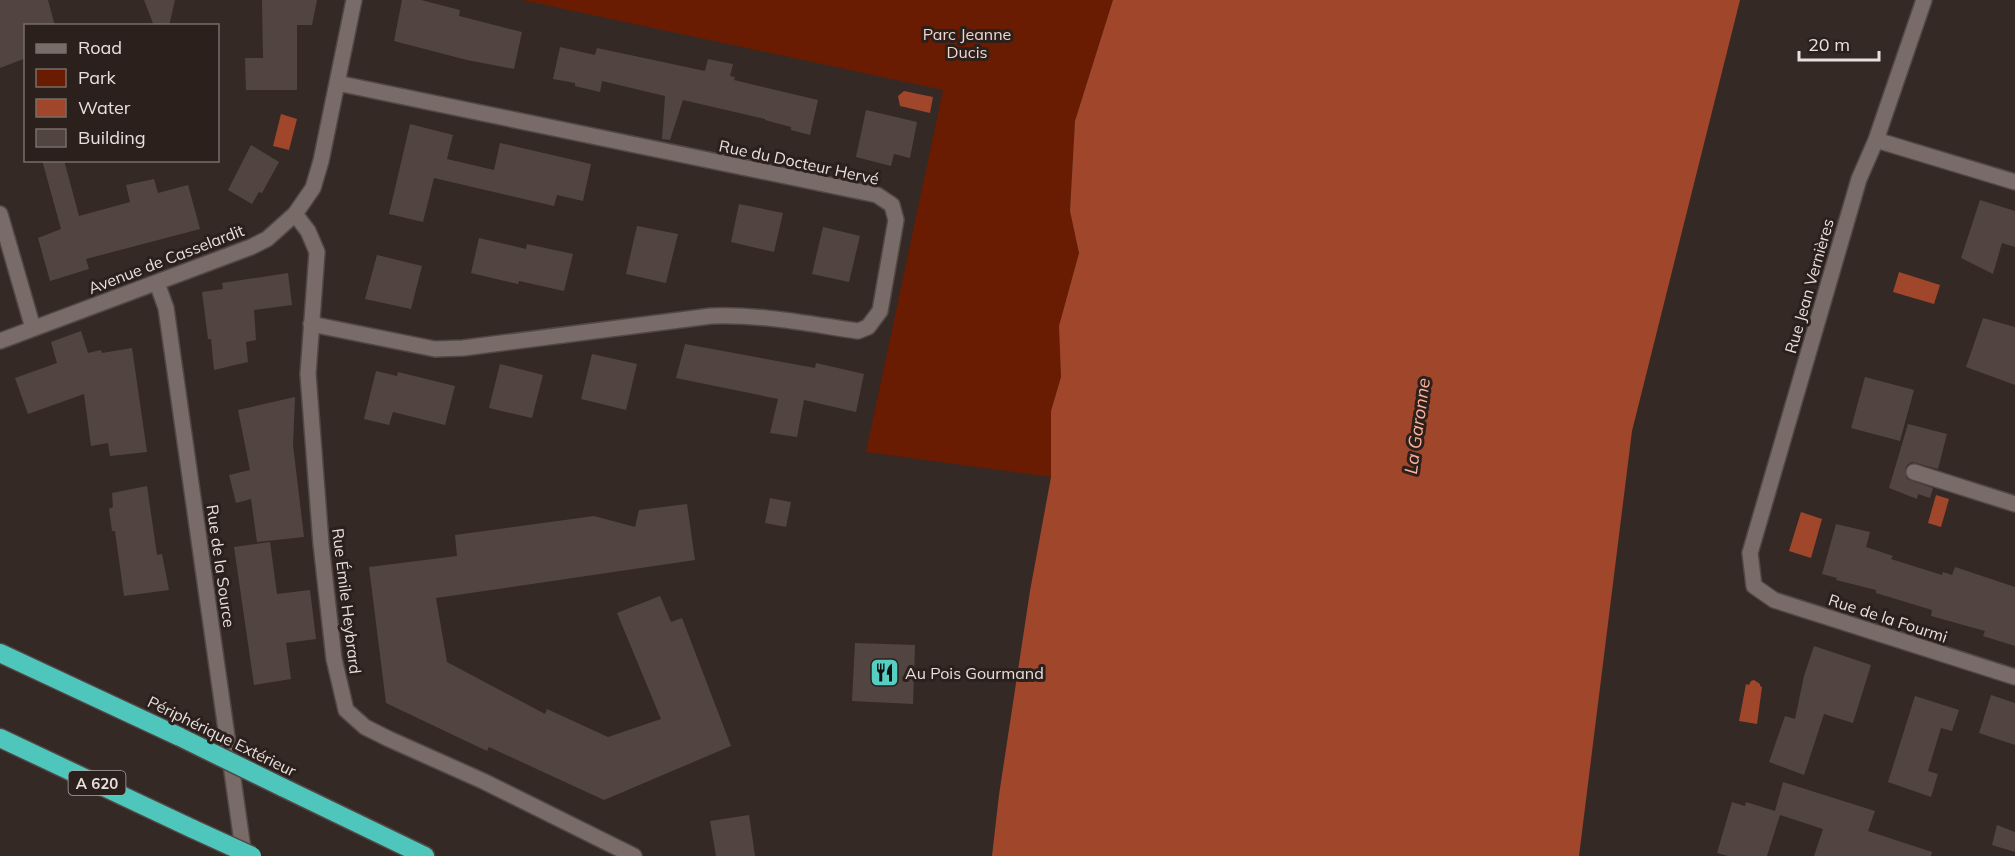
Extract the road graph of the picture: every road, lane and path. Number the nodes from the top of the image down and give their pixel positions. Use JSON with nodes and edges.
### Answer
{"nodes":[{"id":1,"x":354,"y":0,"type":"edge"},
{"id":2,"x":1924,"y":0,"type":"edge"},
{"id":3,"x":337,"y":84,"type":"junction"},
{"id":4,"x":1876,"y":140,"type":"junction"},
{"id":5,"x":2015,"y":183,"type":"edge"},
{"id":6,"x":296,"y":213,"type":"junction"},
{"id":7,"x":0,"y":214,"type":"edge"},
{"id":8,"x":157,"y":283,"type":"junction"},
{"id":9,"x":311,"y":324,"type":"junction"},
{"id":10,"x":33,"y":328,"type":"junction"},
{"id":11,"x":0,"y":341,"type":"edge"},
{"id":12,"x":1914,"y":472,"type":"dead end"},
{"id":13,"x":2015,"y":504,"type":"edge"},
{"id":14,"x":1754,"y":586,"type":"joint"},
{"id":15,"x":0,"y":653,"type":"edge"},
{"id":16,"x":2015,"y":677,"type":"edge"},
{"id":17,"x":0,"y":738,"type":"edge"},
{"id":18,"x":244,"y":856,"type":"edge"},
{"id":19,"x":252,"y":856,"type":"edge"},
{"id":20,"x":426,"y":856,"type":"edge"},
{"id":21,"x":634,"y":856,"type":"edge"}],
"edges":[{"from":1,"to":3,"type":"street","name":"Avenue de Casselardit"},
{"from":2,"to":4,"type":"street","name":"Rue Jean Vernières"},
{"from":3,"to":6,"type":"street","name":"Avenue de Casselardit"},
{"from":3,"to":9,"type":"street","name":"Rue du Docteur Hervé"},
{"from":4,"to":5,"type":"street"},
{"from":4,"to":14,"type":"street","name":"Rue Jean Vernières"},
{"from":6,"to":8,"type":"street","name":"Avenue de Casselardit"},
{"from":6,"to":9,"type":"street","name":"Rue Émile Heybrard"},
{"from":7,"to":10,"type":"street"},
{"from":8,"to":10,"type":"street","name":"Avenue de Casselardit"},
{"from":8,"to":18,"type":"street","name":"Rue de la Source"},
{"from":9,"to":21,"type":"street","name":"Rue Émile Heybrard"},
{"from":10,"to":11,"type":"street","name":"Avenue de Casselardit"},
{"from":12,"to":13,"type":"street"},
{"from":14,"to":16,"type":"street","name":"Rue de la Fourmi"},
{"from":15,"to":20,"type":"highway","name":"Périphérique Extérieur","bridge":true},
{"from":17,"to":19,"type":"highway","number":"A 620","bridge":true}]}
